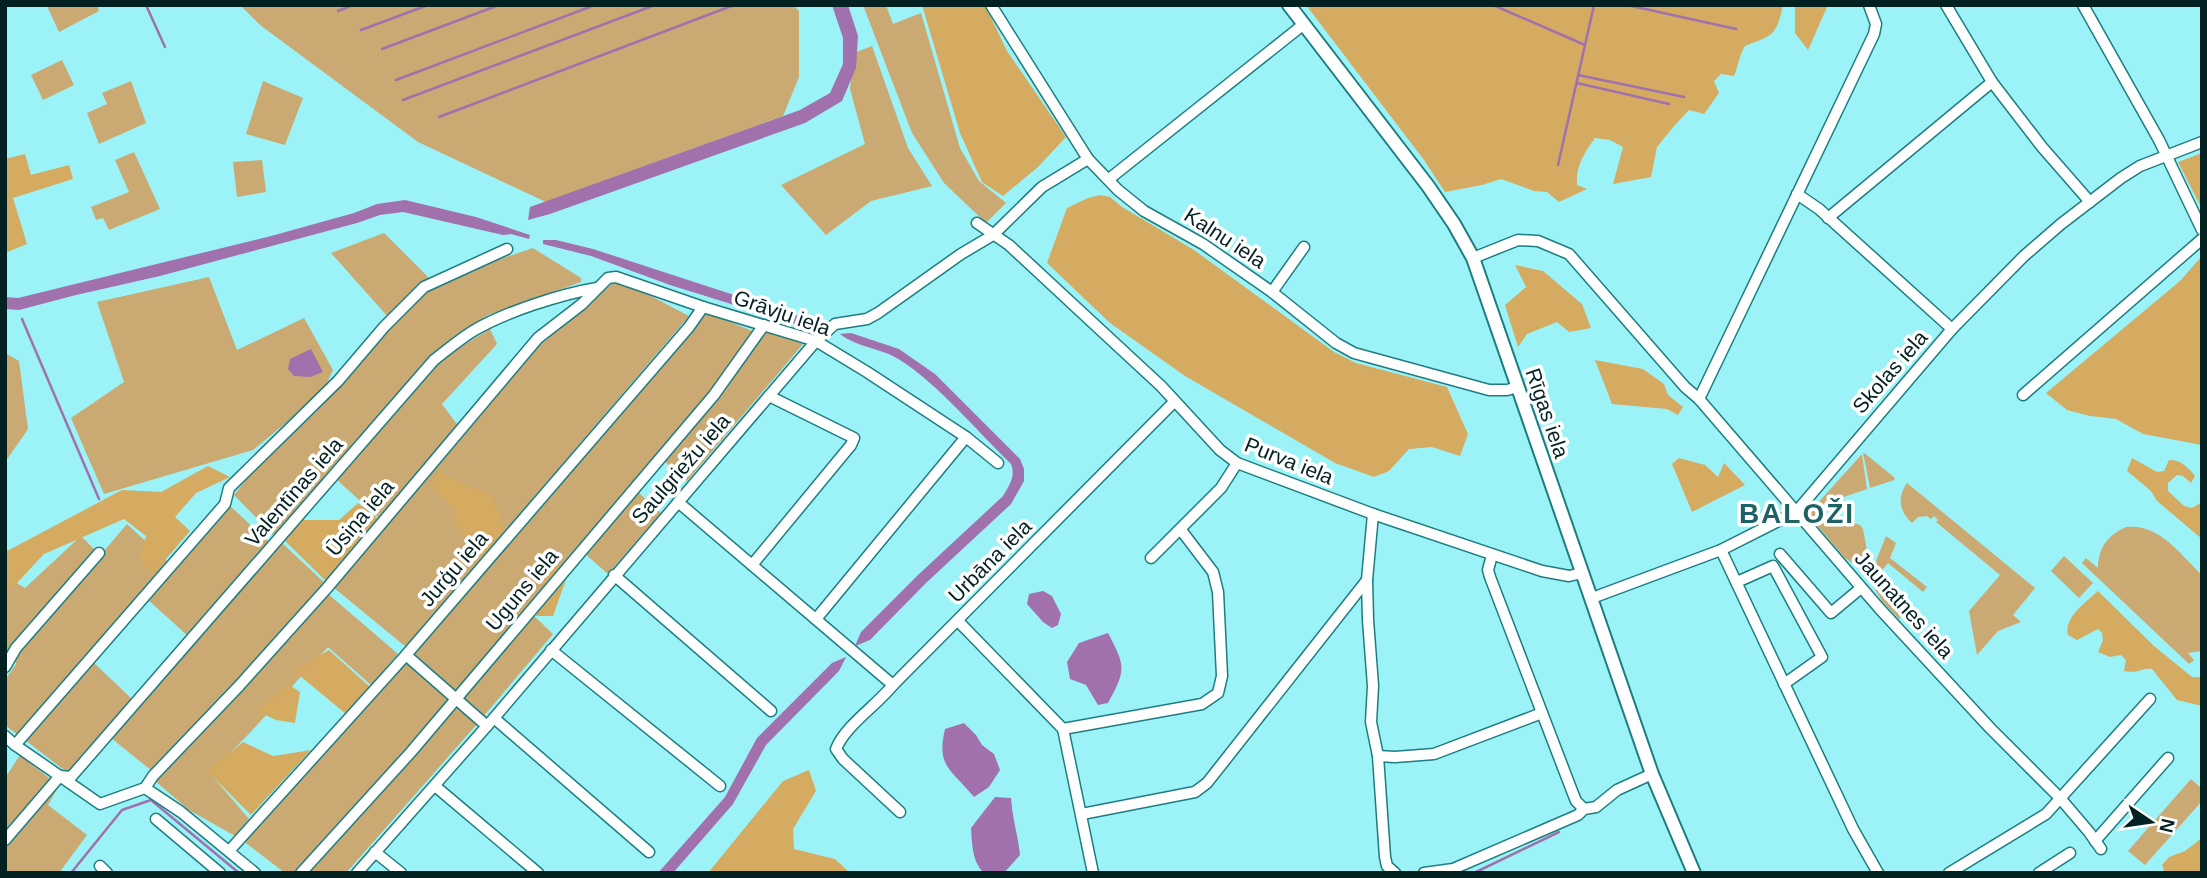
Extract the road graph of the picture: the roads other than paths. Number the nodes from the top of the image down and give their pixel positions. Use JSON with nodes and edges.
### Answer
{"nodes":[{"id":1,"x":991,"y":5,"type":"edge"},
{"id":2,"x":1289,"y":5,"type":"edge"},
{"id":3,"x":1869,"y":5,"type":"edge"},
{"id":4,"x":1946,"y":5,"type":"edge"},
{"id":5,"x":2083,"y":5,"type":"edge"},
{"id":6,"x":1304,"y":24,"type":"junction"},
{"id":7,"x":1992,"y":82,"type":"junction"},
{"id":8,"x":2202,"y":142,"type":"edge"},
{"id":9,"x":2167,"y":156,"type":"junction"},
{"id":10,"x":1088,"y":159,"type":"junction"},
{"id":11,"x":1109,"y":180,"type":"junction"},
{"id":12,"x":1797,"y":194,"type":"junction"},
{"id":13,"x":2090,"y":202,"type":"junction"},
{"id":14,"x":1828,"y":218,"type":"junction"},
{"id":15,"x":977,"y":223,"type":"dead end"},
{"id":16,"x":2202,"y":230,"type":"edge"},
{"id":17,"x":993,"y":235,"type":"junction"},
{"id":18,"x":2202,"y":239,"type":"edge"},
{"id":19,"x":1304,"y":247,"type":"dead end"},
{"id":20,"x":507,"y":249,"type":"dead end"},
{"id":21,"x":1472,"y":258,"type":"junction"},
{"id":22,"x":607,"y":278,"type":"joint"},
{"id":23,"x":597,"y":288,"type":"junction"},
{"id":24,"x":1272,"y":292,"type":"junction"},
{"id":25,"x":703,"y":307,"type":"junction"},
{"id":26,"x":764,"y":325,"type":"junction"},
{"id":27,"x":1952,"y":329,"type":"junction"},
{"id":28,"x":816,"y":341,"type":"junction"},
{"id":29,"x":1518,"y":387,"type":"junction"},
{"id":30,"x":2023,"y":395,"type":"dead end"},
{"id":31,"x":769,"y":396,"type":"junction"},
{"id":32,"x":1699,"y":398,"type":"junction"},
{"id":33,"x":1174,"y":402,"type":"junction"},
{"id":34,"x":966,"y":437,"type":"junction"},
{"id":35,"x":998,"y":463,"type":"dead end"},
{"id":36,"x":1237,"y":463,"type":"junction"},
{"id":37,"x":678,"y":502,"type":"junction"},
{"id":38,"x":1796,"y":512,"type":"junction"},
{"id":39,"x":1373,"y":514,"type":"junction"},
{"id":40,"x":1181,"y":530,"type":"junction"},
{"id":41,"x":1721,"y":550,"type":"junction"},
{"id":42,"x":99,"y":553,"type":"dead end"},
{"id":43,"x":1780,"y":554,"type":"dead end"},
{"id":44,"x":1492,"y":555,"type":"junction"},
{"id":45,"x":1151,"y":558,"type":"dead end"},
{"id":46,"x":752,"y":565,"type":"junction"},
{"id":47,"x":1582,"y":573,"type":"junction"},
{"id":48,"x":614,"y":575,"type":"junction"},
{"id":49,"x":1367,"y":580,"type":"junction"},
{"id":50,"x":1737,"y":582,"type":"junction"},
{"id":51,"x":1861,"y":588,"type":"junction"},
{"id":52,"x":1592,"y":598,"type":"junction"},
{"id":53,"x":816,"y":619,"type":"junction"},
{"id":54,"x":958,"y":621,"type":"junction"},
{"id":55,"x":551,"y":650,"type":"junction"},
{"id":56,"x":406,"y":655,"type":"junction"},
{"id":57,"x":5,"y":667,"type":"edge"},
{"id":58,"x":1784,"y":684,"type":"junction"},
{"id":59,"x":892,"y":685,"type":"junction"},
{"id":60,"x":455,"y":698,"type":"junction"},
{"id":61,"x":2150,"y":699,"type":"dead end"},
{"id":62,"x":771,"y":711,"type":"dead end"},
{"id":63,"x":1542,"y":713,"type":"junction"},
{"id":64,"x":491,"y":722,"type":"junction"},
{"id":65,"x":1063,"y":729,"type":"junction"},
{"id":66,"x":5,"y":736,"type":"edge"},
{"id":67,"x":15,"y":745,"type":"junction"},
{"id":68,"x":1378,"y":755,"type":"junction"},
{"id":69,"x":2168,"y":758,"type":"dead end"},
{"id":70,"x":1652,"y":774,"type":"junction"},
{"id":71,"x":60,"y":776,"type":"junction"},
{"id":72,"x":435,"y":786,"type":"junction"},
{"id":73,"x":720,"y":786,"type":"dead end"},
{"id":74,"x":145,"y":788,"type":"junction"},
{"id":75,"x":2060,"y":798,"type":"junction"},
{"id":76,"x":1584,"y":809,"type":"junction"},
{"id":77,"x":900,"y":813,"type":"dead end"},
{"id":78,"x":1082,"y":814,"type":"junction"},
{"id":79,"x":156,"y":819,"type":"dead end"},
{"id":80,"x":5,"y":840,"type":"edge"},
{"id":81,"x":229,"y":851,"type":"junction"},
{"id":82,"x":375,"y":852,"type":"junction"},
{"id":83,"x":649,"y":852,"type":"dead end"},
{"id":84,"x":2070,"y":853,"type":"dead end"},
{"id":85,"x":1393,"y":872,"type":"edge"},
{"id":86,"x":220,"y":873,"type":"edge"},
{"id":87,"x":256,"y":873,"type":"edge"},
{"id":88,"x":301,"y":873,"type":"edge"},
{"id":89,"x":357,"y":873,"type":"edge"},
{"id":90,"x":401,"y":873,"type":"edge"},
{"id":91,"x":538,"y":873,"type":"edge"},
{"id":92,"x":1093,"y":873,"type":"edge"},
{"id":93,"x":1424,"y":873,"type":"edge"},
{"id":94,"x":1694,"y":873,"type":"edge"},
{"id":95,"x":1878,"y":873,"type":"edge"},
{"id":96,"x":1949,"y":873,"type":"edge"},
{"id":97,"x":2039,"y":873,"type":"edge"}],
"edges":[{"from":1,"to":10,"type":"street","name":"Kalnu iela"},
{"from":2,"to":6,"type":"main road","name":"Rīgas iela"},
{"from":3,"to":12,"type":"street"},
{"from":4,"to":7,"type":"street"},
{"from":5,"to":9,"type":"street"},
{"from":6,"to":11,"type":"street"},
{"from":6,"to":21,"type":"main road","name":"Rīgas iela"},
{"from":7,"to":13,"type":"street"},
{"from":7,"to":14,"type":"street"},
{"from":8,"to":9,"type":"street","name":"Skolas iela"},
{"from":9,"to":13,"type":"street","name":"Skolas iela"},
{"from":9,"to":16,"type":"street"},
{"from":10,"to":11,"type":"street","name":"Kalnu iela"},
{"from":10,"to":17,"type":"street","name":"Saulgriežu iela"},
{"from":11,"to":24,"type":"street","name":"Kalnu iela"},
{"from":12,"to":14,"type":"street"},
{"from":12,"to":32,"type":"street"},
{"from":13,"to":27,"type":"street","name":"Skolas iela"},
{"from":14,"to":27,"type":"street"},
{"from":15,"to":17,"type":"street","name":"Purva iela"},
{"from":17,"to":28,"type":"street","name":"Saulgriežu iela"},
{"from":17,"to":33,"type":"street","name":"Purva iela"},
{"from":18,"to":30,"type":"street"},
{"from":19,"to":24,"type":"street"},
{"from":20,"to":67,"type":"street"},
{"from":21,"to":29,"type":"main road","name":"Rīgas iela"},
{"from":21,"to":32,"type":"street","name":"Jaunatnes iela"},
{"from":22,"to":23,"type":"street","name":"Ūsiņa iela"},
{"from":22,"to":25,"type":"street","name":"Grāvju iela"},
{"from":23,"to":71,"type":"street","name":"Valentīnas iela"},
{"from":23,"to":74,"type":"street","name":"Ūsiņa iela"},
{"from":24,"to":29,"type":"street","name":"Kalnu iela"},
{"from":25,"to":26,"type":"street","name":"Grāvju iela"},
{"from":25,"to":56,"type":"street","name":"Jurģu iela"},
{"from":26,"to":28,"type":"street","name":"Grāvju iela"},
{"from":26,"to":60,"type":"street","name":"Uguns iela"},
{"from":27,"to":38,"type":"street","name":"Skolas iela"},
{"from":28,"to":31,"type":"street","name":"Saulgriežu iela"},
{"from":28,"to":34,"type":"street","name":"Grāvju iela"},
{"from":29,"to":47,"type":"main road","name":"Rīgas iela"},
{"from":31,"to":37,"type":"street","name":"Saulgriežu iela"},
{"from":31,"to":46,"type":"street"},
{"from":32,"to":38,"type":"street","name":"Jaunatnes iela"},
{"from":33,"to":36,"type":"street","name":"Purva iela"},
{"from":33,"to":54,"type":"street","name":"Urbāna iela"},
{"from":34,"to":35,"type":"street","name":"Grāvju iela"},
{"from":34,"to":53,"type":"street"},
{"from":36,"to":39,"type":"street","name":"Purva iela"},
{"from":36,"to":40,"type":"street"},
{"from":37,"to":46,"type":"street"},
{"from":37,"to":48,"type":"street","name":"Saulgriežu iela"},
{"from":38,"to":41,"type":"street","name":"Skolas iela"},
{"from":38,"to":51,"type":"street","name":"Jaunatnes iela"},
{"from":39,"to":44,"type":"street","name":"Purva iela"},
{"from":39,"to":49,"type":"street"},
{"from":40,"to":45,"type":"street"},
{"from":40,"to":65,"type":"street"},
{"from":41,"to":50,"type":"street"},
{"from":41,"to":52,"type":"street","name":"Skolas iela"},
{"from":42,"to":57,"type":"street"},
{"from":43,"to":51,"type":"street"},
{"from":44,"to":47,"type":"street","name":"Purva iela"},
{"from":44,"to":63,"type":"street"},
{"from":46,"to":53,"type":"street"},
{"from":47,"to":52,"type":"main road","name":"Rīgas iela"},
{"from":48,"to":55,"type":"street","name":"Saulgriežu iela"},
{"from":48,"to":62,"type":"street"},
{"from":49,"to":68,"type":"street"},
{"from":49,"to":78,"type":"street"},
{"from":50,"to":58,"type":"street"},
{"from":50,"to":58,"type":"street"},
{"from":51,"to":75,"type":"street","name":"Jaunatnes iela"},
{"from":52,"to":70,"type":"main road","name":"Rīgas iela"},
{"from":53,"to":59,"type":"street"},
{"from":54,"to":59,"type":"street","name":"Urbāna iela"},
{"from":54,"to":65,"type":"street"},
{"from":55,"to":64,"type":"street","name":"Saulgriežu iela"},
{"from":55,"to":73,"type":"street"},
{"from":56,"to":60,"type":"street"},
{"from":56,"to":81,"type":"street","name":"Jurģu iela"},
{"from":58,"to":95,"type":"street"},
{"from":59,"to":77,"type":"street","name":"Urbāna iela"},
{"from":60,"to":64,"type":"street"},
{"from":60,"to":88,"type":"street","name":"Uguns iela"},
{"from":61,"to":75,"type":"street"},
{"from":63,"to":68,"type":"street"},
{"from":63,"to":76,"type":"street"},
{"from":64,"to":72,"type":"street","name":"Saulgriežu iela"},
{"from":64,"to":83,"type":"street"},
{"from":65,"to":78,"type":"street"},
{"from":66,"to":67,"type":"street"},
{"from":67,"to":71,"type":"street"},
{"from":68,"to":85,"type":"street"},
{"from":69,"to":75,"type":"street","name":"Jaunatnes iela"},
{"from":70,"to":76,"type":"street"},
{"from":70,"to":94,"type":"main road","name":"Rīgas iela"},
{"from":71,"to":74,"type":"street"},
{"from":71,"to":80,"type":"street"},
{"from":72,"to":82,"type":"street","name":"Saulgriežu iela"},
{"from":72,"to":91,"type":"street"},
{"from":74,"to":81,"type":"street"},
{"from":75,"to":96,"type":"street"},
{"from":76,"to":93,"type":"street"},
{"from":78,"to":92,"type":"street"},
{"from":79,"to":86,"type":"street"},
{"from":81,"to":87,"type":"street"},
{"from":82,"to":89,"type":"street","name":"Saulgriežu iela"},
{"from":82,"to":90,"type":"street"},
{"from":84,"to":97,"type":"street"}]}
